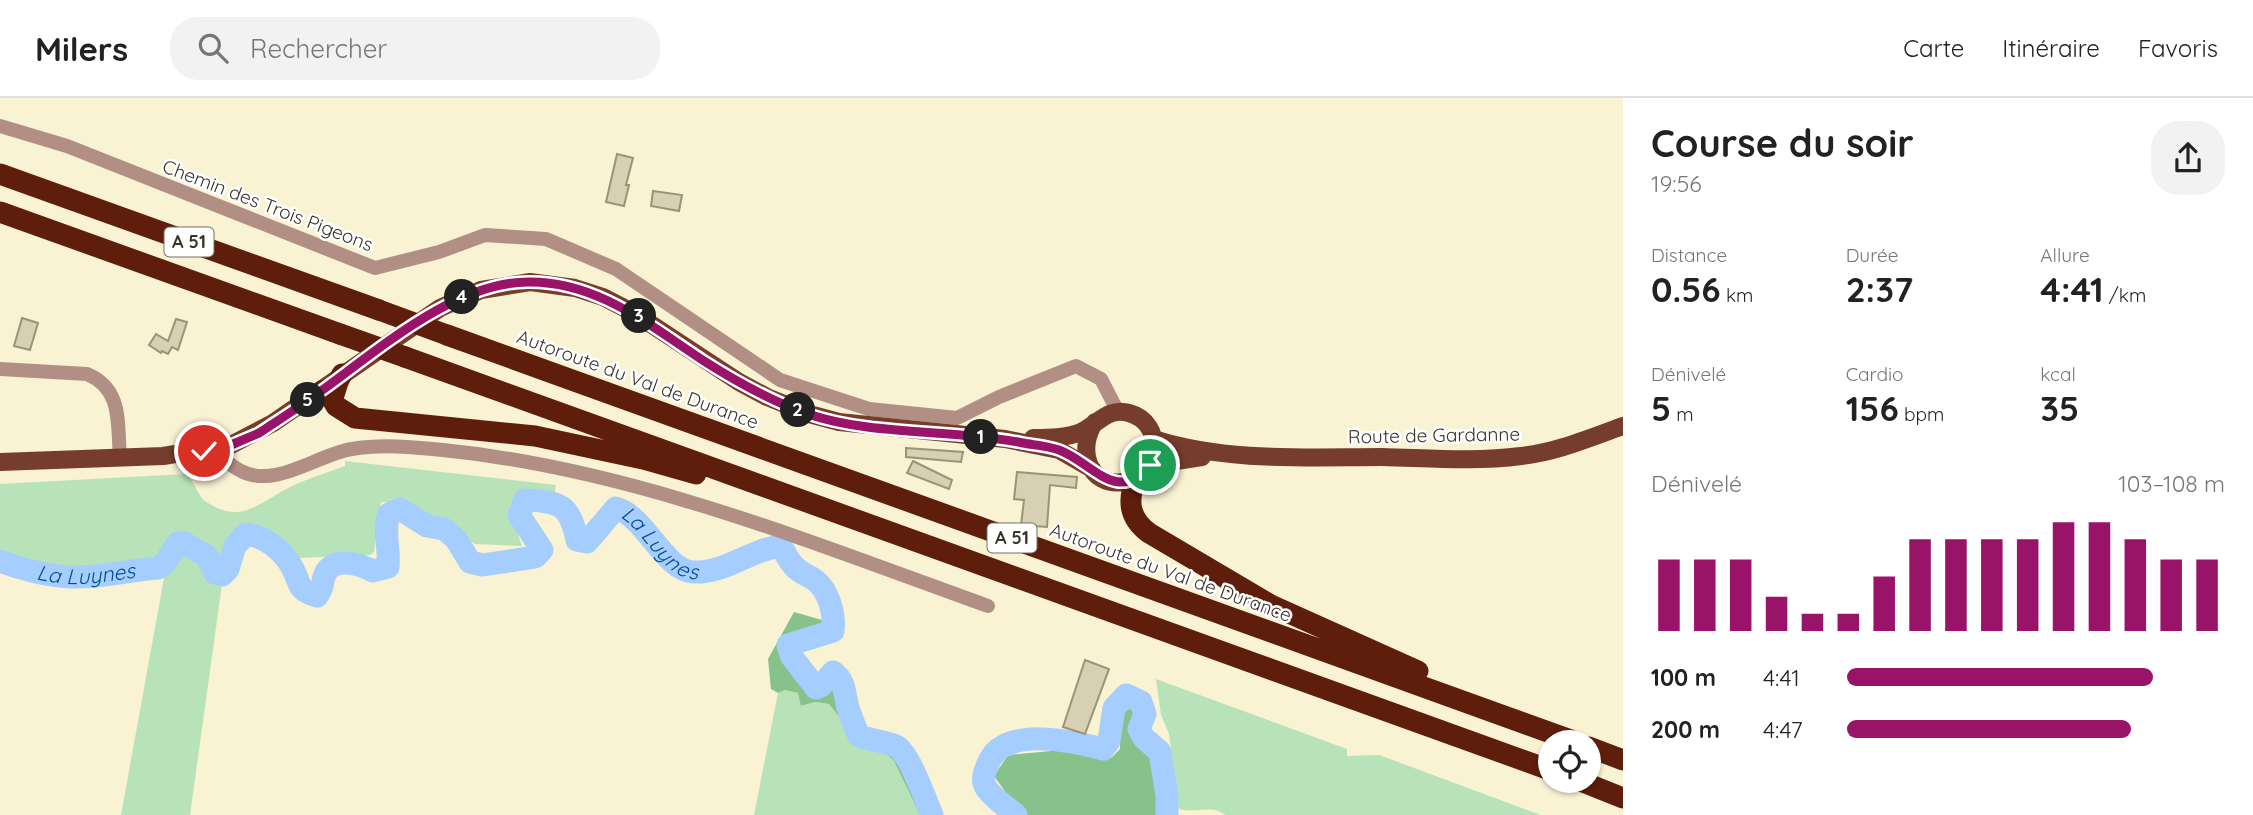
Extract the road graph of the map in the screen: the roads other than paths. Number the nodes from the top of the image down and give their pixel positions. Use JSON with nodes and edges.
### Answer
{"nodes":[{"id":1,"x":0,"y":126,"type":"edge"},
{"id":2,"x":0,"y":174,"type":"edge"},
{"id":3,"x":0,"y":212,"type":"edge"},
{"id":4,"x":0,"y":369,"type":"edge"},
{"id":5,"x":342,"y":374,"type":"joint"},
{"id":6,"x":328,"y":395,"type":"junction"},
{"id":7,"x":1118,"y":412,"type":"junction"},
{"id":8,"x":1095,"y":422,"type":"junction"},
{"id":9,"x":1623,"y":426,"type":"edge"},
{"id":10,"x":1005,"y":439,"type":"junction"},
{"id":11,"x":1154,"y":439,"type":"junction"},
{"id":12,"x":211,"y":449,"type":"junction"},
{"id":13,"x":1240,"y":455,"type":"junction"},
{"id":14,"x":120,"y":457,"type":"junction"},
{"id":15,"x":0,"y":462,"type":"edge"},
{"id":16,"x":1092,"y":469,"type":"junction"},
{"id":17,"x":1143,"y":472,"type":"junction"},
{"id":18,"x":1025,"y":579,"type":"junction"},
{"id":19,"x":988,"y":606,"type":"dead end"},
{"id":20,"x":1545,"y":730,"type":"edge"},
{"id":21,"x":1551,"y":730,"type":"edge"},
{"id":22,"x":1601,"y":751,"type":"edge"},
{"id":23,"x":1623,"y":760,"type":"edge"},
{"id":24,"x":1538,"y":766,"type":"edge"},
{"id":25,"x":1601,"y":789,"type":"edge"},
{"id":26,"x":1623,"y":798,"type":"edge"}],
"edges":[{"from":1,"to":7,"type":"street","name":"Chemin des Trois Pigeons"},
{"from":2,"to":20,"type":"highway","name":"Autoroute du Val de Durance","number":"A 51","bridge":true},
{"from":3,"to":18,"type":"highway","number":"A 51","bridge":true},
{"from":4,"to":14,"type":"street"},
{"from":5,"to":6,"type":"highway"},
{"from":5,"to":10,"type":"main road"},
{"from":6,"to":12,"type":"main road"},
{"from":6,"to":18,"type":"highway"},
{"from":7,"to":8,"type":"main road"},
{"from":7,"to":11,"type":"main road"},
{"from":8,"to":10,"type":"main road"},
{"from":8,"to":16,"type":"main road"},
{"from":9,"to":13,"type":"main road","name":"Route de Gardanne"},
{"from":10,"to":16,"type":"main road"},
{"from":11,"to":13,"type":"main road"},
{"from":11,"to":17,"type":"main road"},
{"from":12,"to":14,"type":"main road"},
{"from":12,"to":19,"type":"street"},
{"from":13,"to":17,"type":"main road"},
{"from":14,"to":15,"type":"main road"},
{"from":16,"to":17,"type":"main road"},
{"from":17,"to":21,"type":"highway"},
{"from":18,"to":24,"type":"highway","number":"A 51"},
{"from":22,"to":23,"type":"highway"},
{"from":25,"to":26,"type":"highway"}]}
